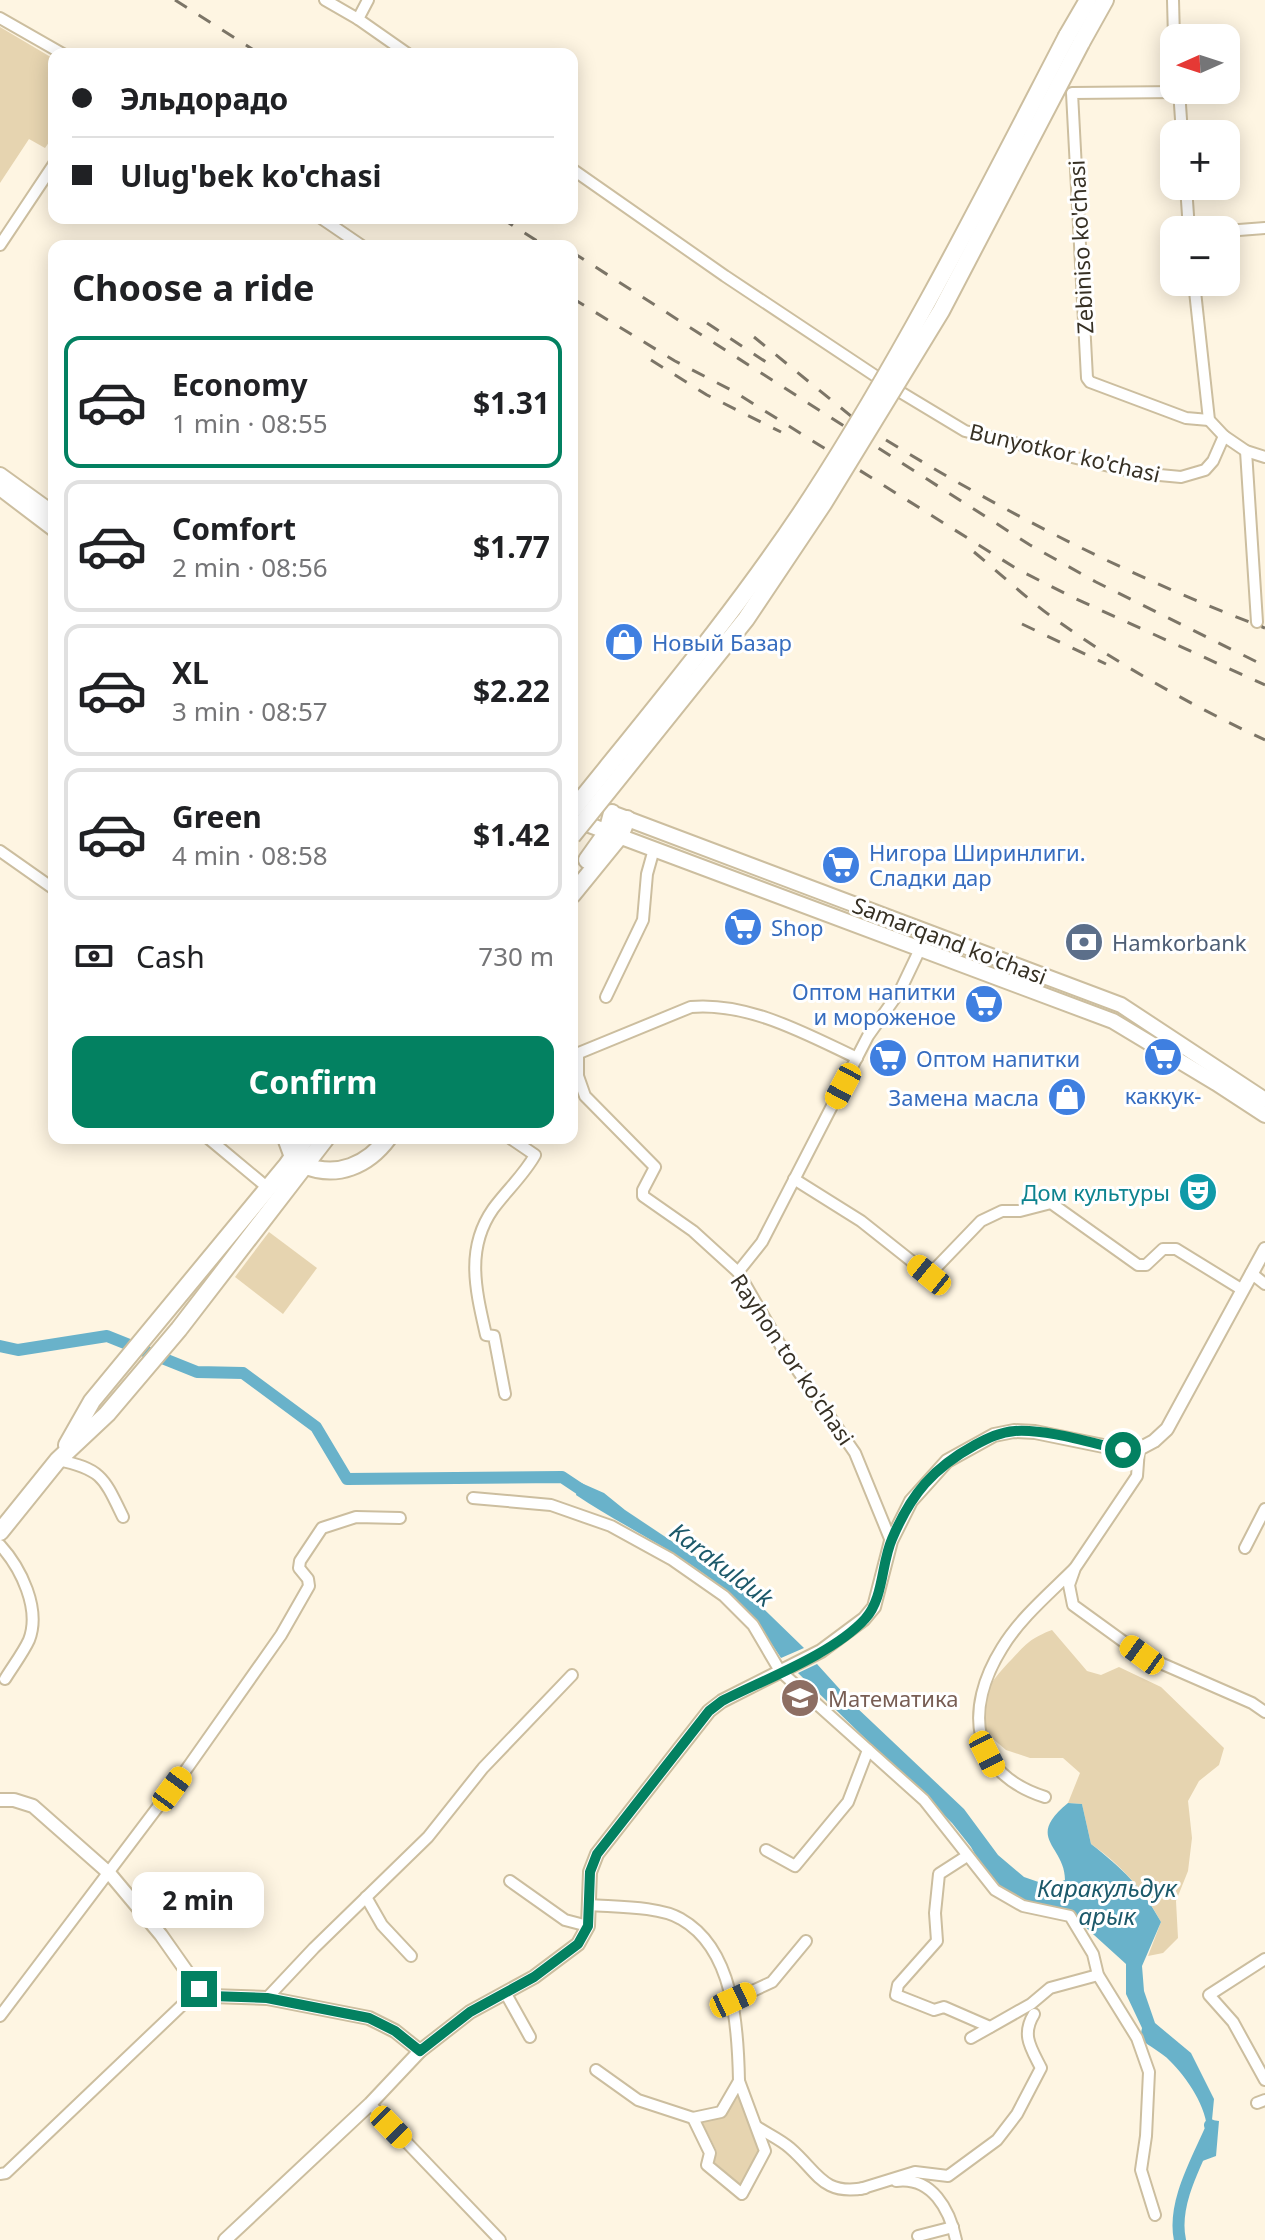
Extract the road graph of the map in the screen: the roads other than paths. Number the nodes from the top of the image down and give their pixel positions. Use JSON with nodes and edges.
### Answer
{"nodes":[{"id":1,"x":325,"y":0,"type":"edge"},
{"id":2,"x":368,"y":0,"type":"edge"},
{"id":3,"x":1088,"y":0,"type":"edge"},
{"id":4,"x":1105,"y":0,"type":"edge"},
{"id":5,"x":1173,"y":0,"type":"edge"},
{"id":6,"x":0,"y":18,"type":"edge"},
{"id":7,"x":358,"y":19,"type":"junction"},
{"id":8,"x":1174,"y":24,"type":"edge"},
{"id":9,"x":1074,"y":40,"type":"junction"},
{"id":10,"x":52,"y":48,"type":"edge"},
{"id":11,"x":399,"y":48,"type":"edge"},
{"id":12,"x":1160,"y":91,"type":"edge"},
{"id":13,"x":48,"y":173,"type":"edge"},
{"id":14,"x":578,"y":173,"type":"edge"},
{"id":15,"x":330,"y":224,"type":"edge"},
{"id":16,"x":1265,"y":228,"type":"edge"},
{"id":17,"x":1240,"y":230,"type":"edge"},
{"id":18,"x":353,"y":240,"type":"edge"},
{"id":19,"x":0,"y":245,"type":"edge"},
{"id":20,"x":1196,"y":296,"type":"edge"},
{"id":21,"x":1209,"y":420,"type":"junction"},
{"id":22,"x":1224,"y":436,"type":"junction"},
{"id":23,"x":1246,"y":451,"type":"junction"},
{"id":24,"x":1265,"y":457,"type":"edge"},
{"id":25,"x":0,"y":475,"type":"edge"},
{"id":26,"x":0,"y":488,"type":"edge"},
{"id":27,"x":48,"y":510,"type":"edge"},
{"id":28,"x":48,"y":524,"type":"edge"},
{"id":29,"x":1257,"y":622,"type":"dead end"},
{"id":30,"x":578,"y":800,"type":"edge"},
{"id":31,"x":578,"y":804,"type":"edge"},
{"id":32,"x":620,"y":816,"type":"junction"},
{"id":33,"x":578,"y":820,"type":"edge"},
{"id":34,"x":578,"y":829,"type":"edge"},
{"id":35,"x":663,"y":832,"type":"junction"},
{"id":36,"x":613,"y":834,"type":"junction"},
{"id":37,"x":654,"y":849,"type":"junction"},
{"id":38,"x":0,"y":851,"type":"edge"},
{"id":39,"x":578,"y":872,"type":"edge"},
{"id":40,"x":48,"y":885,"type":"edge"},
{"id":41,"x":578,"y":886,"type":"edge"},
{"id":42,"x":920,"y":949,"type":"junction"},
{"id":43,"x":606,"y":997,"type":"dead end"},
{"id":44,"x":578,"y":1054,"type":"edge"},
{"id":45,"x":857,"y":1058,"type":"junction"},
{"id":46,"x":578,"y":1076,"type":"edge"},
{"id":47,"x":1265,"y":1100,"type":"edge"},
{"id":48,"x":1265,"y":1115,"type":"edge"},
{"id":49,"x":215,"y":1144,"type":"edge"},
{"id":50,"x":289,"y":1144,"type":"edge"},
{"id":51,"x":304,"y":1144,"type":"edge"},
{"id":52,"x":319,"y":1144,"type":"edge"},
{"id":53,"x":383,"y":1144,"type":"edge"},
{"id":54,"x":519,"y":1144,"type":"edge"},
{"id":55,"x":298,"y":1161,"type":"junction"},
{"id":56,"x":794,"y":1179,"type":"junction"},
{"id":57,"x":268,"y":1188,"type":"junction"},
{"id":58,"x":1265,"y":1249,"type":"edge"},
{"id":59,"x":738,"y":1272,"type":"junction"},
{"id":60,"x":1251,"y":1273,"type":"junction"},
{"id":61,"x":1265,"y":1284,"type":"edge"},
{"id":62,"x":1241,"y":1289,"type":"junction"},
{"id":63,"x":167,"y":1312,"type":"junction"},
{"id":64,"x":182,"y":1326,"type":"junction"},
{"id":65,"x":505,"y":1394,"type":"dead end"},
{"id":66,"x":1139,"y":1449,"type":"junction"},
{"id":67,"x":58,"y":1460,"type":"junction"},
{"id":68,"x":473,"y":1498,"type":"dead end"},
{"id":69,"x":1265,"y":1509,"type":"edge"},
{"id":70,"x":123,"y":1517,"type":"dead end"},
{"id":71,"x":400,"y":1518,"type":"dead end"},
{"id":72,"x":0,"y":1532,"type":"edge"},
{"id":73,"x":891,"y":1541,"type":"junction"},
{"id":74,"x":0,"y":1545,"type":"edge"},
{"id":75,"x":1245,"y":1548,"type":"dead end"},
{"id":76,"x":1075,"y":1568,"type":"junction"},
{"id":77,"x":780,"y":1671,"type":"junction"},
{"id":78,"x":572,"y":1675,"type":"dead end"},
{"id":79,"x":5,"y":1679,"type":"dead end"},
{"id":80,"x":1265,"y":1712,"type":"edge"},
{"id":81,"x":868,"y":1750,"type":"junction"},
{"id":82,"x":1045,"y":1797,"type":"dead end"},
{"id":83,"x":0,"y":1800,"type":"edge"},
{"id":84,"x":766,"y":1850,"type":"dead end"},
{"id":85,"x":967,"y":1856,"type":"junction"},
{"id":86,"x":110,"y":1874,"type":"junction"},
{"id":87,"x":510,"y":1881,"type":"dead end"},
{"id":88,"x":366,"y":1897,"type":"junction"},
{"id":89,"x":590,"y":1905,"type":"junction"},
{"id":90,"x":588,"y":1926,"type":"junction"},
{"id":91,"x":806,"y":1941,"type":"dead end"},
{"id":92,"x":411,"y":1956,"type":"dead end"},
{"id":93,"x":1265,"y":1959,"type":"edge"},
{"id":94,"x":1098,"y":1975,"type":"junction"},
{"id":95,"x":199,"y":1989,"type":"junction"},
{"id":96,"x":506,"y":1994,"type":"junction"},
{"id":97,"x":267,"y":1998,"type":"junction"},
{"id":98,"x":733,"y":2000,"type":"junction"},
{"id":99,"x":1034,"y":2014,"type":"dead end"},
{"id":100,"x":0,"y":2016,"type":"edge"},
{"id":101,"x":990,"y":2027,"type":"junction"},
{"id":102,"x":530,"y":2037,"type":"dead end"},
{"id":103,"x":971,"y":2038,"type":"dead end"},
{"id":104,"x":420,"y":2051,"type":"junction"},
{"id":105,"x":596,"y":2070,"type":"dead end"},
{"id":106,"x":1265,"y":2080,"type":"edge"},
{"id":107,"x":739,"y":2081,"type":"junction"},
{"id":108,"x":370,"y":2104,"type":"junction"},
{"id":109,"x":693,"y":2118,"type":"junction"},
{"id":110,"x":757,"y":2127,"type":"junction"},
{"id":111,"x":0,"y":2174,"type":"edge"},
{"id":112,"x":860,"y":2189,"type":"junction"},
{"id":113,"x":1155,"y":2215,"type":"dead end"},
{"id":114,"x":953,"y":2227,"type":"junction"},
{"id":115,"x":918,"y":2236,"type":"dead end"},
{"id":116,"x":225,"y":2240,"type":"edge"},
{"id":117,"x":500,"y":2240,"type":"edge"},
{"id":118,"x":956,"y":2240,"type":"edge"}],
"edges":[{"from":1,"to":7,"type":"street"},
{"from":2,"to":7,"type":"street"},
{"from":3,"to":9,"type":"main road"},
{"from":4,"to":9,"type":"main road"},
{"from":5,"to":8,"type":"street"},
{"from":6,"to":10,"type":"street"},
{"from":7,"to":11,"type":"street"},
{"from":9,"to":31,"type":"main road","bridge":true},
{"from":9,"to":34,"type":"main road","bridge":true},
{"from":12,"to":21,"type":"street","name":"Zebiniso ko'chasi"},
{"from":13,"to":19,"type":"street"},
{"from":14,"to":22,"type":"street","name":"Bunyotkor ko'chasi"},
{"from":15,"to":18,"type":"street"},
{"from":16,"to":17,"type":"street"},
{"from":20,"to":21,"type":"street"},
{"from":21,"to":22,"type":"street"},
{"from":22,"to":23,"type":"street"},
{"from":23,"to":24,"type":"street"},
{"from":23,"to":29,"type":"street"},
{"from":25,"to":27,"type":"main road"},
{"from":26,"to":28,"type":"main road"},
{"from":30,"to":32,"type":"main road","name":"Samarqand ko'chasi"},
{"from":32,"to":35,"type":"main road","name":"Samarqand ko'chasi"},
{"from":32,"to":36,"type":"main road"},
{"from":33,"to":36,"type":"main road","name":"Samarqand ko'chasi"},
{"from":35,"to":37,"type":"street"},
{"from":35,"to":47,"type":"main road","name":"Samarqand ko'chasi"},
{"from":36,"to":37,"type":"main road","name":"Samarqand ko'chasi"},
{"from":36,"to":39,"type":"main road"},
{"from":36,"to":41,"type":"main road"},
{"from":37,"to":42,"type":"main road","name":"Samarqand ko'chasi"},
{"from":37,"to":43,"type":"street"},
{"from":38,"to":40,"type":"street"},
{"from":42,"to":45,"type":"street"},
{"from":42,"to":48,"type":"main road","name":"Samarqand ko'chasi"},
{"from":44,"to":45,"type":"street"},
{"from":45,"to":56,"type":"street"},
{"from":46,"to":59,"type":"street","name":"Rayhon tor ko'chasi"},
{"from":49,"to":57,"type":"street"},
{"from":50,"to":55,"type":"main road"},
{"from":51,"to":55,"type":"main road"},
{"from":52,"to":55,"type":"main road"},
{"from":53,"to":55,"type":"main road"},
{"from":54,"to":65,"type":"street"},
{"from":55,"to":57,"type":"main road"},
{"from":55,"to":64,"type":"main road"},
{"from":56,"to":59,"type":"street"},
{"from":56,"to":62,"type":"street"},
{"from":57,"to":63,"type":"main road"},
{"from":58,"to":60,"type":"street"},
{"from":59,"to":73,"type":"street","name":"Rayhon tor ko'chasi"},
{"from":60,"to":61,"type":"street"},
{"from":60,"to":62,"type":"street"},
{"from":62,"to":66,"type":"street"},
{"from":63,"to":64,"type":"main road"},
{"from":63,"to":67,"type":"main road"},
{"from":64,"to":67,"type":"main road"},
{"from":66,"to":73,"type":"street"},
{"from":66,"to":76,"type":"street"},
{"from":67,"to":70,"type":"street"},
{"from":67,"to":72,"type":"main road"},
{"from":68,"to":77,"type":"street"},
{"from":69,"to":75,"type":"street"},
{"from":71,"to":86,"type":"street"},
{"from":73,"to":77,"type":"street"},
{"from":74,"to":79,"type":"street"},
{"from":76,"to":80,"type":"street"},
{"from":76,"to":82,"type":"street"},
{"from":77,"to":81,"type":"street"},
{"from":77,"to":89,"type":"street"},
{"from":78,"to":88,"type":"street"},
{"from":81,"to":84,"type":"street"},
{"from":81,"to":85,"type":"street"},
{"from":83,"to":86,"type":"street"},
{"from":85,"to":94,"type":"street"},
{"from":85,"to":101,"type":"street"},
{"from":86,"to":95,"type":"street"},
{"from":86,"to":100,"type":"street"},
{"from":87,"to":90,"type":"street"},
{"from":88,"to":92,"type":"street"},
{"from":88,"to":97,"type":"street"},
{"from":89,"to":90,"type":"street"},
{"from":89,"to":98,"type":"street"},
{"from":90,"to":96,"type":"street"},
{"from":91,"to":98,"type":"street"},
{"from":93,"to":106,"type":"street"},
{"from":94,"to":101,"type":"street"},
{"from":94,"to":113,"type":"street"},
{"from":95,"to":97,"type":"street"},
{"from":95,"to":111,"type":"street"},
{"from":96,"to":102,"type":"street"},
{"from":96,"to":104,"type":"street"},
{"from":97,"to":104,"type":"street"},
{"from":98,"to":107,"type":"street"},
{"from":99,"to":112,"type":"street"},
{"from":101,"to":103,"type":"street"},
{"from":104,"to":108,"type":"street"},
{"from":105,"to":109,"type":"street"},
{"from":107,"to":109,"type":"street"},
{"from":107,"to":110,"type":"street"},
{"from":108,"to":116,"type":"street"},
{"from":108,"to":117,"type":"street"},
{"from":109,"to":110,"type":"street"},
{"from":110,"to":112,"type":"street"},
{"from":112,"to":114,"type":"street"},
{"from":114,"to":115,"type":"street"},
{"from":114,"to":118,"type":"street"}]}
